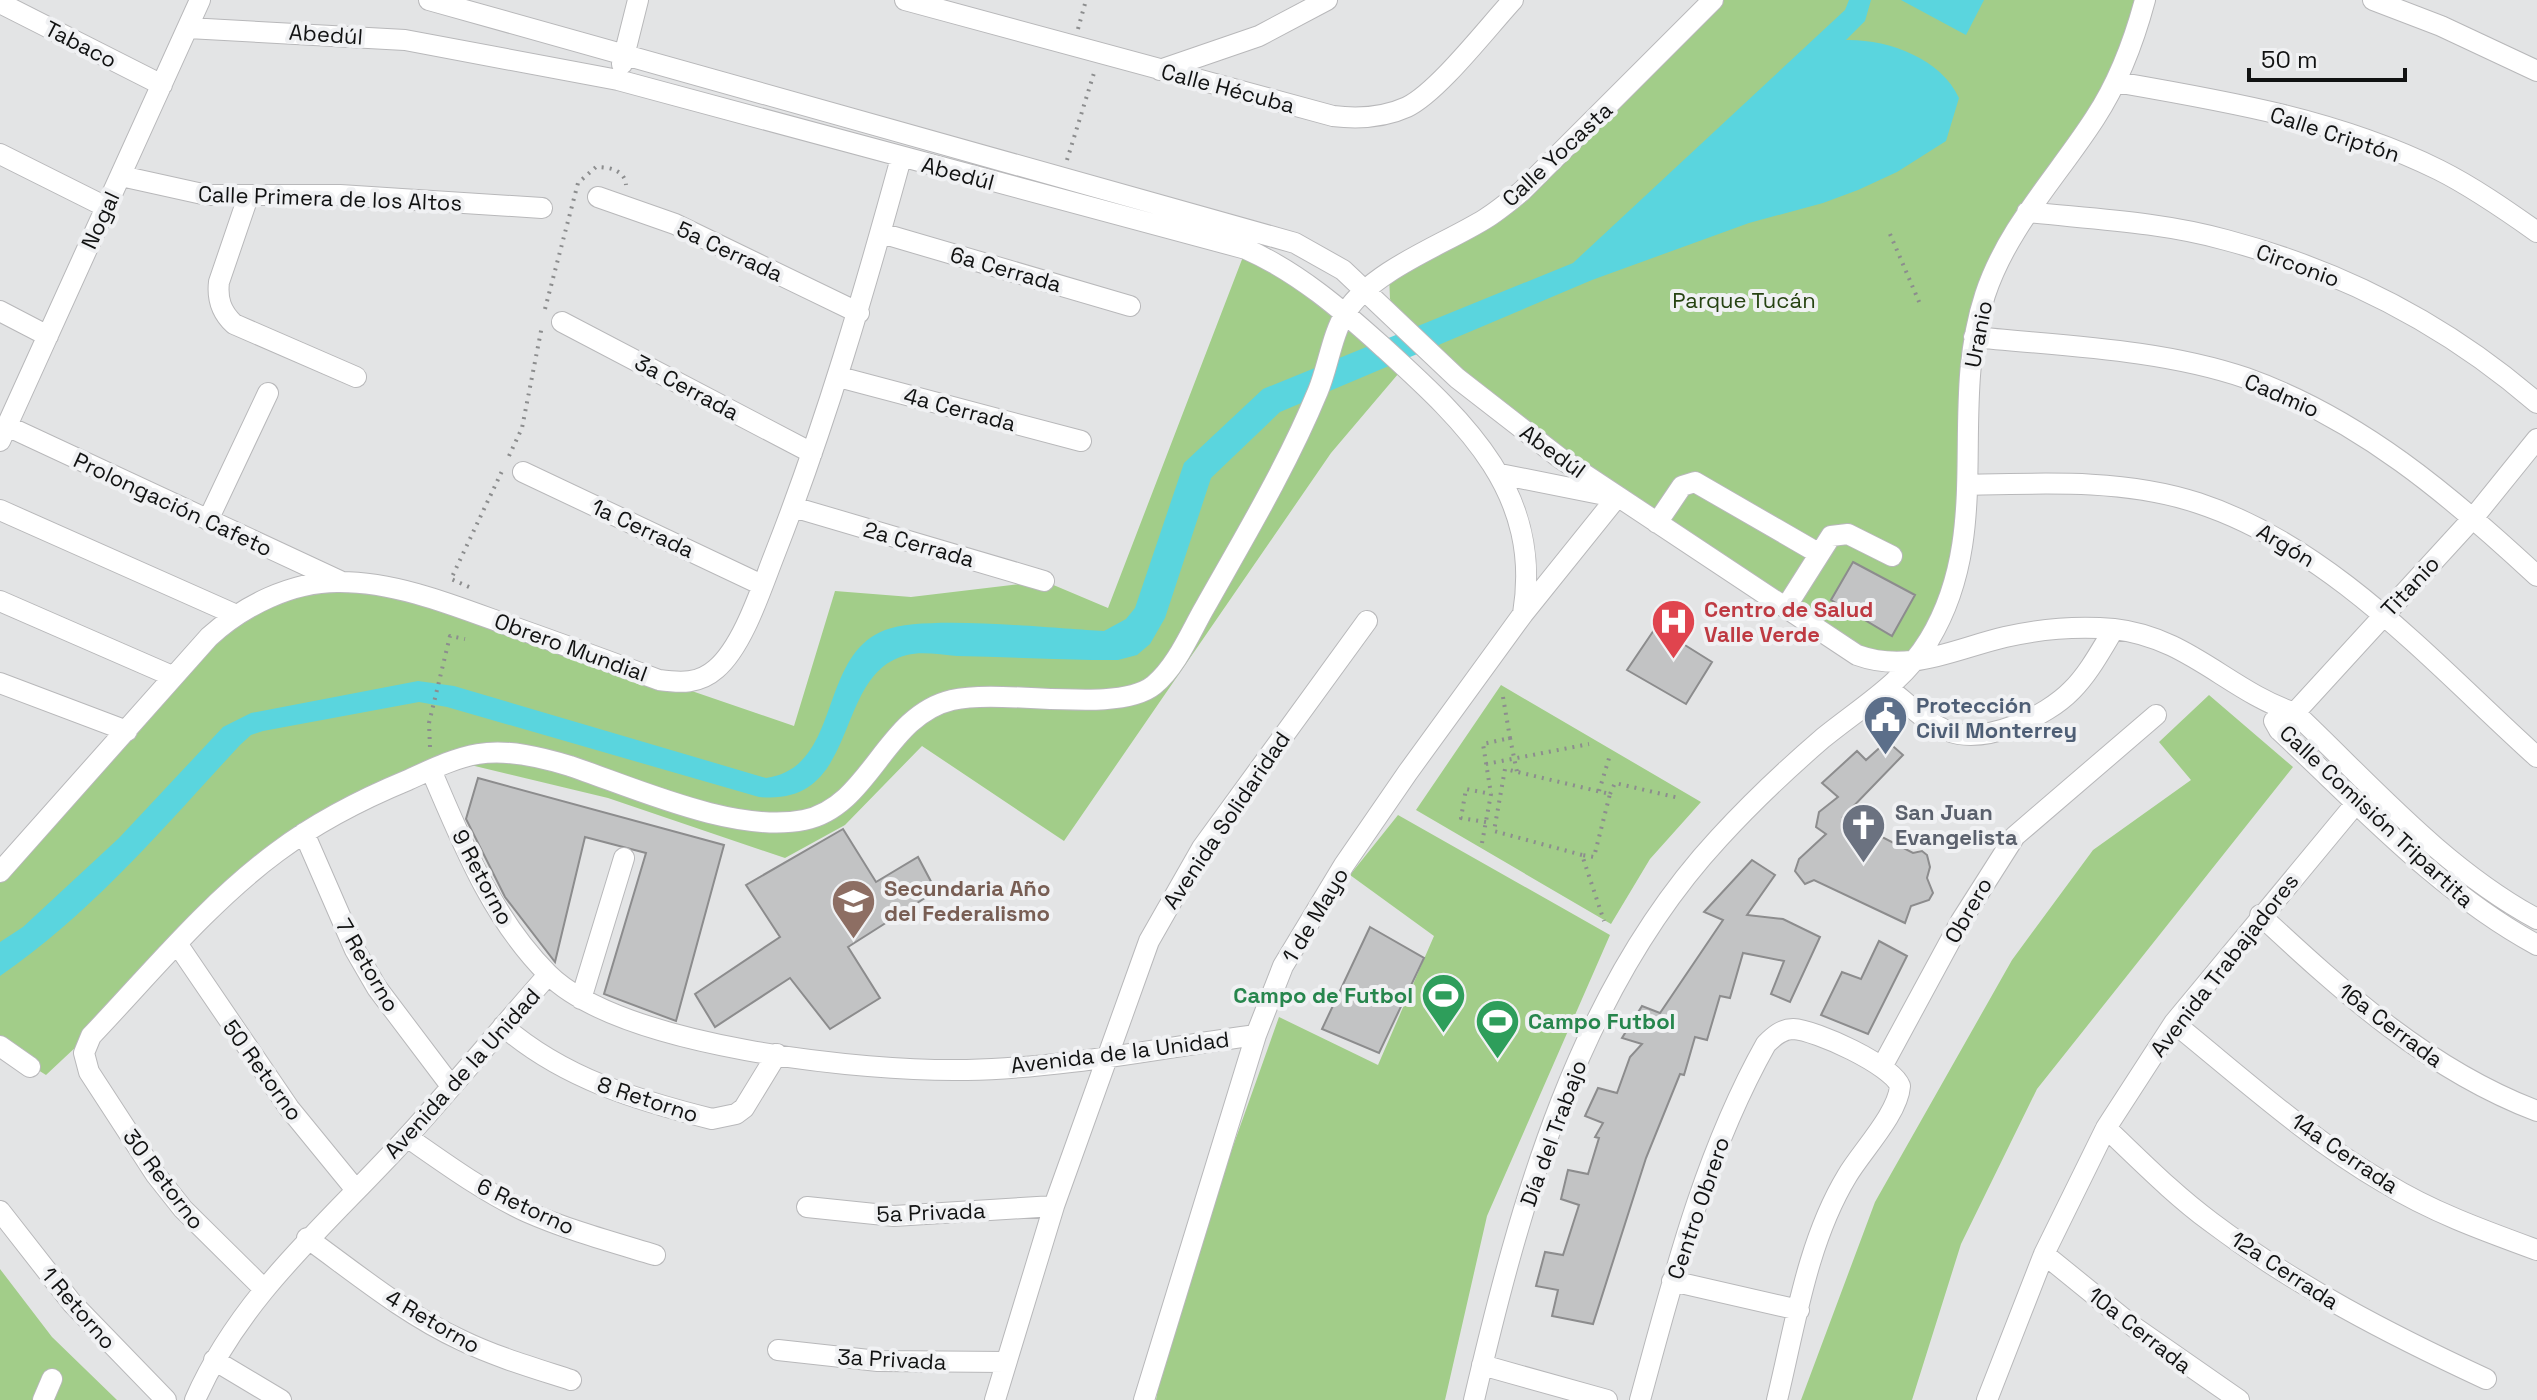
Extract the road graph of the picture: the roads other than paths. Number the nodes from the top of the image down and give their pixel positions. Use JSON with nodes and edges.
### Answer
{"nodes":[{"id":1,"x":200,"y":0,"type":"edge"},
{"id":2,"x":429,"y":0,"type":"edge"},
{"id":3,"x":638,"y":0,"type":"edge"},
{"id":4,"x":905,"y":0,"type":"edge"},
{"id":5,"x":1327,"y":0,"type":"edge"},
{"id":6,"x":1513,"y":0,"type":"edge"},
{"id":7,"x":1713,"y":0,"type":"edge"},
{"id":8,"x":2145,"y":0,"type":"edge"},
{"id":9,"x":2373,"y":0,"type":"edge"},
{"id":10,"x":0,"y":3,"type":"edge"},
{"id":11,"x":188,"y":28,"type":"junction"},
{"id":12,"x":624,"y":54,"type":"junction"},
{"id":13,"x":1160,"y":70,"type":"junction"},
{"id":14,"x":2537,"y":71,"type":"edge"},
{"id":15,"x":618,"y":80,"type":"junction"},
{"id":16,"x":2116,"y":82,"type":"junction"},
{"id":17,"x":162,"y":85,"type":"junction"},
{"id":18,"x":0,"y":154,"type":"edge"},
{"id":19,"x":901,"y":158,"type":"junction"},
{"id":20,"x":121,"y":176,"type":"junction"},
{"id":21,"x":248,"y":197,"type":"junction"},
{"id":22,"x":598,"y":197,"type":"dead end"},
{"id":23,"x":106,"y":207,"type":"junction"},
{"id":24,"x":542,"y":208,"type":"dead end"},
{"id":25,"x":2027,"y":212,"type":"junction"},
{"id":26,"x":2537,"y":232,"type":"edge"},
{"id":27,"x":881,"y":233,"type":"junction"},
{"id":28,"x":1367,"y":291,"type":"junction"},
{"id":29,"x":1130,"y":306,"type":"dead end"},
{"id":30,"x":0,"y":311,"type":"edge"},
{"id":31,"x":859,"y":313,"type":"junction"},
{"id":32,"x":1345,"y":313,"type":"junction"},
{"id":33,"x":562,"y":322,"type":"dead end"},
{"id":34,"x":48,"y":336,"type":"junction"},
{"id":35,"x":1974,"y":337,"type":"junction"},
{"id":36,"x":356,"y":377,"type":"dead end"},
{"id":37,"x":839,"y":377,"type":"junction"},
{"id":38,"x":268,"y":393,"type":"dead end"},
{"id":39,"x":2537,"y":403,"type":"edge"},
{"id":40,"x":3,"y":434,"type":"edge"},
{"id":41,"x":2537,"y":439,"type":"edge"},
{"id":42,"x":1081,"y":441,"type":"dead end"},
{"id":43,"x":812,"y":453,"type":"junction"},
{"id":44,"x":523,"y":472,"type":"dead end"},
{"id":45,"x":1500,"y":474,"type":"junction"},
{"id":46,"x":1968,"y":485,"type":"junction"},
{"id":47,"x":1617,"y":497,"type":"junction"},
{"id":48,"x":793,"y":507,"type":"junction"},
{"id":49,"x":0,"y":510,"type":"edge"},
{"id":50,"x":2474,"y":517,"type":"junction"},
{"id":51,"x":208,"y":520,"type":"junction"},
{"id":52,"x":1657,"y":523,"type":"junction"},
{"id":53,"x":1818,"y":553,"type":"junction"},
{"id":54,"x":1892,"y":556,"type":"dead end"},
{"id":55,"x":2537,"y":576,"type":"edge"},
{"id":56,"x":340,"y":581,"type":"junction"},
{"id":57,"x":1044,"y":581,"type":"dead end"},
{"id":58,"x":762,"y":585,"type":"junction"},
{"id":59,"x":0,"y":601,"type":"edge"},
{"id":60,"x":1786,"y":607,"type":"junction"},
{"id":61,"x":234,"y":614,"type":"junction"},
{"id":62,"x":1523,"y":614,"type":"junction"},
{"id":63,"x":2382,"y":616,"type":"junction"},
{"id":64,"x":1367,"y":621,"type":"dead end"},
{"id":65,"x":2114,"y":629,"type":"junction"},
{"id":66,"x":1915,"y":662,"type":"junction"},
{"id":67,"x":172,"y":676,"type":"junction"},
{"id":68,"x":0,"y":683,"type":"edge"},
{"id":69,"x":1888,"y":688,"type":"junction"},
{"id":70,"x":2265,"y":703,"type":"junction"},
{"id":71,"x":2295,"y":713,"type":"junction"},
{"id":72,"x":2156,"y":715,"type":"dead end"},
{"id":73,"x":2279,"y":730,"type":"junction"},
{"id":74,"x":127,"y":731,"type":"junction"},
{"id":75,"x":2537,"y":757,"type":"edge"},
{"id":76,"x":431,"y":770,"type":"junction"},
{"id":77,"x":2357,"y":802,"type":"junction"},
{"id":78,"x":304,"y":833,"type":"junction"},
{"id":79,"x":624,"y":858,"type":"dead end"},
{"id":80,"x":0,"y":872,"type":"edge"},
{"id":81,"x":2260,"y":915,"type":"junction"},
{"id":82,"x":2537,"y":919,"type":"edge"},
{"id":83,"x":178,"y":945,"type":"junction"},
{"id":84,"x":2537,"y":945,"type":"edge"},
{"id":85,"x":548,"y":975,"type":"junction"},
{"id":86,"x":581,"y":999,"type":"junction"},
{"id":87,"x":2174,"y":1023,"type":"junction"},
{"id":88,"x":503,"y":1026,"type":"junction"},
{"id":89,"x":1256,"y":1035,"type":"junction"},
{"id":90,"x":0,"y":1046,"type":"edge"},
{"id":91,"x":777,"y":1054,"type":"junction"},
{"id":92,"x":1107,"y":1055,"type":"junction"},
{"id":93,"x":1883,"y":1065,"type":"junction"},
{"id":94,"x":30,"y":1067,"type":"dead end"},
{"id":95,"x":451,"y":1086,"type":"junction"},
{"id":96,"x":2537,"y":1111,"type":"edge"},
{"id":97,"x":2106,"y":1128,"type":"junction"},
{"id":98,"x":407,"y":1137,"type":"junction"},
{"id":99,"x":356,"y":1190,"type":"junction"},
{"id":100,"x":1054,"y":1206,"type":"junction"},
{"id":101,"x":807,"y":1207,"type":"dead end"},
{"id":102,"x":0,"y":1211,"type":"edge"},
{"id":103,"x":307,"y":1238,"type":"junction"},
{"id":104,"x":2537,"y":1250,"type":"edge"},
{"id":105,"x":2044,"y":1254,"type":"junction"},
{"id":106,"x":655,"y":1255,"type":"dead end"},
{"id":107,"x":1672,"y":1281,"type":"junction"},
{"id":108,"x":264,"y":1289,"type":"junction"},
{"id":109,"x":1799,"y":1310,"type":"junction"},
{"id":110,"x":778,"y":1350,"type":"dead end"},
{"id":111,"x":214,"y":1360,"type":"junction"},
{"id":112,"x":1006,"y":1362,"type":"junction"},
{"id":113,"x":1482,"y":1365,"type":"junction"},
{"id":114,"x":52,"y":1379,"type":"dead end"},
{"id":115,"x":2486,"y":1379,"type":"dead end"},
{"id":116,"x":571,"y":1380,"type":"dead end"},
{"id":117,"x":1989,"y":1393,"type":"edge"},
{"id":118,"x":43,"y":1400,"type":"edge"},
{"id":119,"x":166,"y":1400,"type":"edge"},
{"id":120,"x":195,"y":1400,"type":"edge"},
{"id":121,"x":281,"y":1400,"type":"edge"},
{"id":122,"x":995,"y":1400,"type":"edge"},
{"id":123,"x":1144,"y":1400,"type":"edge"},
{"id":124,"x":1474,"y":1400,"type":"edge"},
{"id":125,"x":1607,"y":1400,"type":"edge"},
{"id":126,"x":1640,"y":1400,"type":"edge"},
{"id":127,"x":1777,"y":1400,"type":"edge"},
{"id":128,"x":2009,"y":1400,"type":"edge"},
{"id":129,"x":2239,"y":1400,"type":"edge"}],
"edges":[{"from":1,"to":11,"type":"street","name":"Nogal"},
{"from":2,"to":12,"type":"street","name":"Abedúl"},
{"from":3,"to":12,"type":"street"},
{"from":4,"to":13,"type":"street","name":"Calle Hécuba"},
{"from":5,"to":13,"type":"street"},
{"from":6,"to":13,"type":"street","name":"Calle Hécuba"},
{"from":7,"to":28,"type":"street","name":"Calle Yocasta"},
{"from":8,"to":16,"type":"street","name":"Uranio"},
{"from":9,"to":14,"type":"street"},
{"from":10,"to":17,"type":"street","name":"Tabaco"},
{"from":11,"to":15,"type":"street","name":"Abedúl"},
{"from":11,"to":17,"type":"street","name":"Nogal"},
{"from":12,"to":15,"type":"street"},
{"from":12,"to":28,"type":"street","name":"Abedúl"},
{"from":15,"to":19,"type":"street","name":"Abedúl"},
{"from":16,"to":25,"type":"street","name":"Uranio"},
{"from":16,"to":26,"type":"street","name":"Calle Criptón"},
{"from":17,"to":20,"type":"street","name":"Nogal"},
{"from":18,"to":23,"type":"street"},
{"from":19,"to":27,"type":"street","name":"Obrero Mundial"},
{"from":19,"to":32,"type":"street","name":"Abedúl"},
{"from":20,"to":21,"type":"street","name":"Calle Primera de los Altos"},
{"from":20,"to":23,"type":"street","name":"Nogal"},
{"from":21,"to":24,"type":"street","name":"Calle Primera de los Altos"},
{"from":21,"to":36,"type":"street"},
{"from":22,"to":31,"type":"street","name":"5a Cerrada"},
{"from":23,"to":34,"type":"street","name":"Nogal"},
{"from":25,"to":35,"type":"street","name":"Uranio"},
{"from":25,"to":39,"type":"street","name":"Circonio"},
{"from":27,"to":29,"type":"street","name":"6a Cerrada"},
{"from":27,"to":31,"type":"street","name":"Obrero Mundial"},
{"from":28,"to":32,"type":"street","name":"Calle Yocasta"},
{"from":28,"to":47,"type":"street","name":"Abedúl"},
{"from":30,"to":34,"type":"street"},
{"from":31,"to":37,"type":"street","name":"Obrero Mundial"},
{"from":32,"to":45,"type":"street","name":"Abedúl"},
{"from":32,"to":76,"type":"street"},
{"from":33,"to":43,"type":"street","name":"3a Cerrada"},
{"from":34,"to":40,"type":"street","name":"Nogal"},
{"from":35,"to":46,"type":"street","name":"Uranio"},
{"from":35,"to":50,"type":"street","name":"Cadmio"},
{"from":37,"to":42,"type":"street","name":"4a Cerrada"},
{"from":37,"to":43,"type":"street","name":"Obrero Mundial"},
{"from":38,"to":51,"type":"street"},
{"from":40,"to":51,"type":"street","name":"Prolongación Cafeto"},
{"from":41,"to":50,"type":"street","name":"Titanio"},
{"from":43,"to":48,"type":"street","name":"Obrero Mundial"},
{"from":44,"to":58,"type":"street","name":"1a Cerrada"},
{"from":45,"to":47,"type":"street"},
{"from":45,"to":62,"type":"street","name":"Abedúl"},
{"from":46,"to":63,"type":"street","name":"Argón"},
{"from":46,"to":66,"type":"street","name":"Uranio"},
{"from":47,"to":52,"type":"street","name":"Calle Comisión Tripartita"},
{"from":47,"to":62,"type":"street","name":"1 de Mayo"},
{"from":48,"to":57,"type":"street","name":"2a Cerrada"},
{"from":48,"to":58,"type":"street","name":"Obrero Mundial"},
{"from":49,"to":61,"type":"street"},
{"from":50,"to":55,"type":"street","name":"Cadmio"},
{"from":50,"to":63,"type":"street","name":"Titanio"},
{"from":51,"to":56,"type":"street","name":"Prolongación Cafeto"},
{"from":52,"to":53,"type":"street"},
{"from":52,"to":60,"type":"street","name":"Calle Comisión Tripartita"},
{"from":53,"to":54,"type":"street"},
{"from":53,"to":60,"type":"street"},
{"from":56,"to":58,"type":"street","name":"Obrero Mundial"},
{"from":56,"to":61,"type":"street","name":"Obrero Mundial"},
{"from":59,"to":67,"type":"street"},
{"from":60,"to":66,"type":"street","name":"Calle Comisión Tripartita"},
{"from":61,"to":67,"type":"street","name":"Obrero Mundial"},
{"from":62,"to":89,"type":"street","name":"1 de Mayo"},
{"from":63,"to":71,"type":"street","name":"Titanio"},
{"from":63,"to":75,"type":"street","name":"Argón"},
{"from":64,"to":92,"type":"street","name":"Avenida Solidaridad"},
{"from":65,"to":66,"type":"street","name":"Calle Comisión Tripartita"},
{"from":65,"to":69,"type":"street"},
{"from":65,"to":70,"type":"street","name":"Calle Comisión Tripartita"},
{"from":66,"to":69,"type":"street","name":"Uranio"},
{"from":67,"to":74,"type":"street","name":"Obrero Mundial"},
{"from":68,"to":74,"type":"street"},
{"from":69,"to":113,"type":"street","name":"Día del Trabajo"},
{"from":70,"to":71,"type":"street","name":"Calle Comisión Tripartita"},
{"from":70,"to":73,"type":"street","name":"Calle Comisión Tripartita"},
{"from":71,"to":73,"type":"street","name":"Titanio"},
{"from":71,"to":82,"type":"street","name":"Calle Comisión Tripartita"},
{"from":72,"to":93,"type":"street","name":"Obrero"},
{"from":73,"to":77,"type":"street","name":"Calle Comisión Tripartita"},
{"from":74,"to":80,"type":"street","name":"Obrero Mundial"},
{"from":76,"to":78,"type":"street"},
{"from":76,"to":85,"type":"street","name":"9 Retorno"},
{"from":77,"to":81,"type":"street","name":"Avenida Trabajadores"},
{"from":77,"to":84,"type":"street","name":"Calle Comisión Tripartita"},
{"from":78,"to":83,"type":"street"},
{"from":78,"to":95,"type":"street","name":"7 Retorno"},
{"from":79,"to":86,"type":"street"},
{"from":81,"to":87,"type":"street","name":"Avenida Trabajadores"},
{"from":81,"to":96,"type":"street","name":"16a Cerrada"},
{"from":83,"to":99,"type":"street","name":"50 Retorno"},
{"from":83,"to":108,"type":"street","name":"30 Retorno"},
{"from":85,"to":86,"type":"street","name":"Avenida de la Unidad"},
{"from":85,"to":88,"type":"street","name":"Avenida de la Unidad"},
{"from":86,"to":91,"type":"street","name":"Avenida de la Unidad"},
{"from":87,"to":97,"type":"street","name":"Avenida Trabajadores"},
{"from":87,"to":104,"type":"street","name":"14a Cerrada"},
{"from":88,"to":91,"type":"street","name":"8 Retorno"},
{"from":88,"to":95,"type":"street","name":"Avenida de la Unidad"},
{"from":89,"to":92,"type":"street","name":"Avenida de la Unidad"},
{"from":89,"to":123,"type":"street","name":"1 de Mayo"},
{"from":90,"to":94,"type":"street"},
{"from":91,"to":92,"type":"street","name":"Avenida de la Unidad"},
{"from":92,"to":100,"type":"street","name":"Avenida Solidaridad"},
{"from":93,"to":107,"type":"street","name":"Centro Obrero"},
{"from":93,"to":109,"type":"street"},
{"from":95,"to":98,"type":"street","name":"Avenida de la Unidad"},
{"from":97,"to":105,"type":"street","name":"Avenida Trabajadores"},
{"from":97,"to":115,"type":"street","name":"12a Cerrada"},
{"from":98,"to":99,"type":"street","name":"Avenida de la Unidad"},
{"from":98,"to":106,"type":"street","name":"6 Retorno"},
{"from":99,"to":103,"type":"street","name":"Avenida de la Unidad"},
{"from":100,"to":101,"type":"street","name":"5a Privada"},
{"from":100,"to":112,"type":"street","name":"Avenida Solidaridad"},
{"from":102,"to":119,"type":"street","name":"1 Retorno"},
{"from":103,"to":108,"type":"street","name":"Avenida de la Unidad"},
{"from":103,"to":116,"type":"street","name":"4 Retorno"},
{"from":105,"to":117,"type":"street","name":"Avenida Trabajadores"},
{"from":105,"to":129,"type":"street","name":"10a Cerrada"},
{"from":107,"to":109,"type":"street"},
{"from":107,"to":126,"type":"street","name":"Centro Obrero"},
{"from":108,"to":111,"type":"street","name":"Avenida de la Unidad"},
{"from":109,"to":127,"type":"street"},
{"from":110,"to":112,"type":"street","name":"3a Privada"},
{"from":111,"to":120,"type":"street","name":"Avenida de la Unidad"},
{"from":111,"to":121,"type":"street"},
{"from":112,"to":122,"type":"street","name":"Avenida Solidaridad"},
{"from":113,"to":124,"type":"street","name":"Día del Trabajo"},
{"from":113,"to":125,"type":"street"},
{"from":114,"to":118,"type":"street"},
{"from":117,"to":128,"type":"street"}]}
